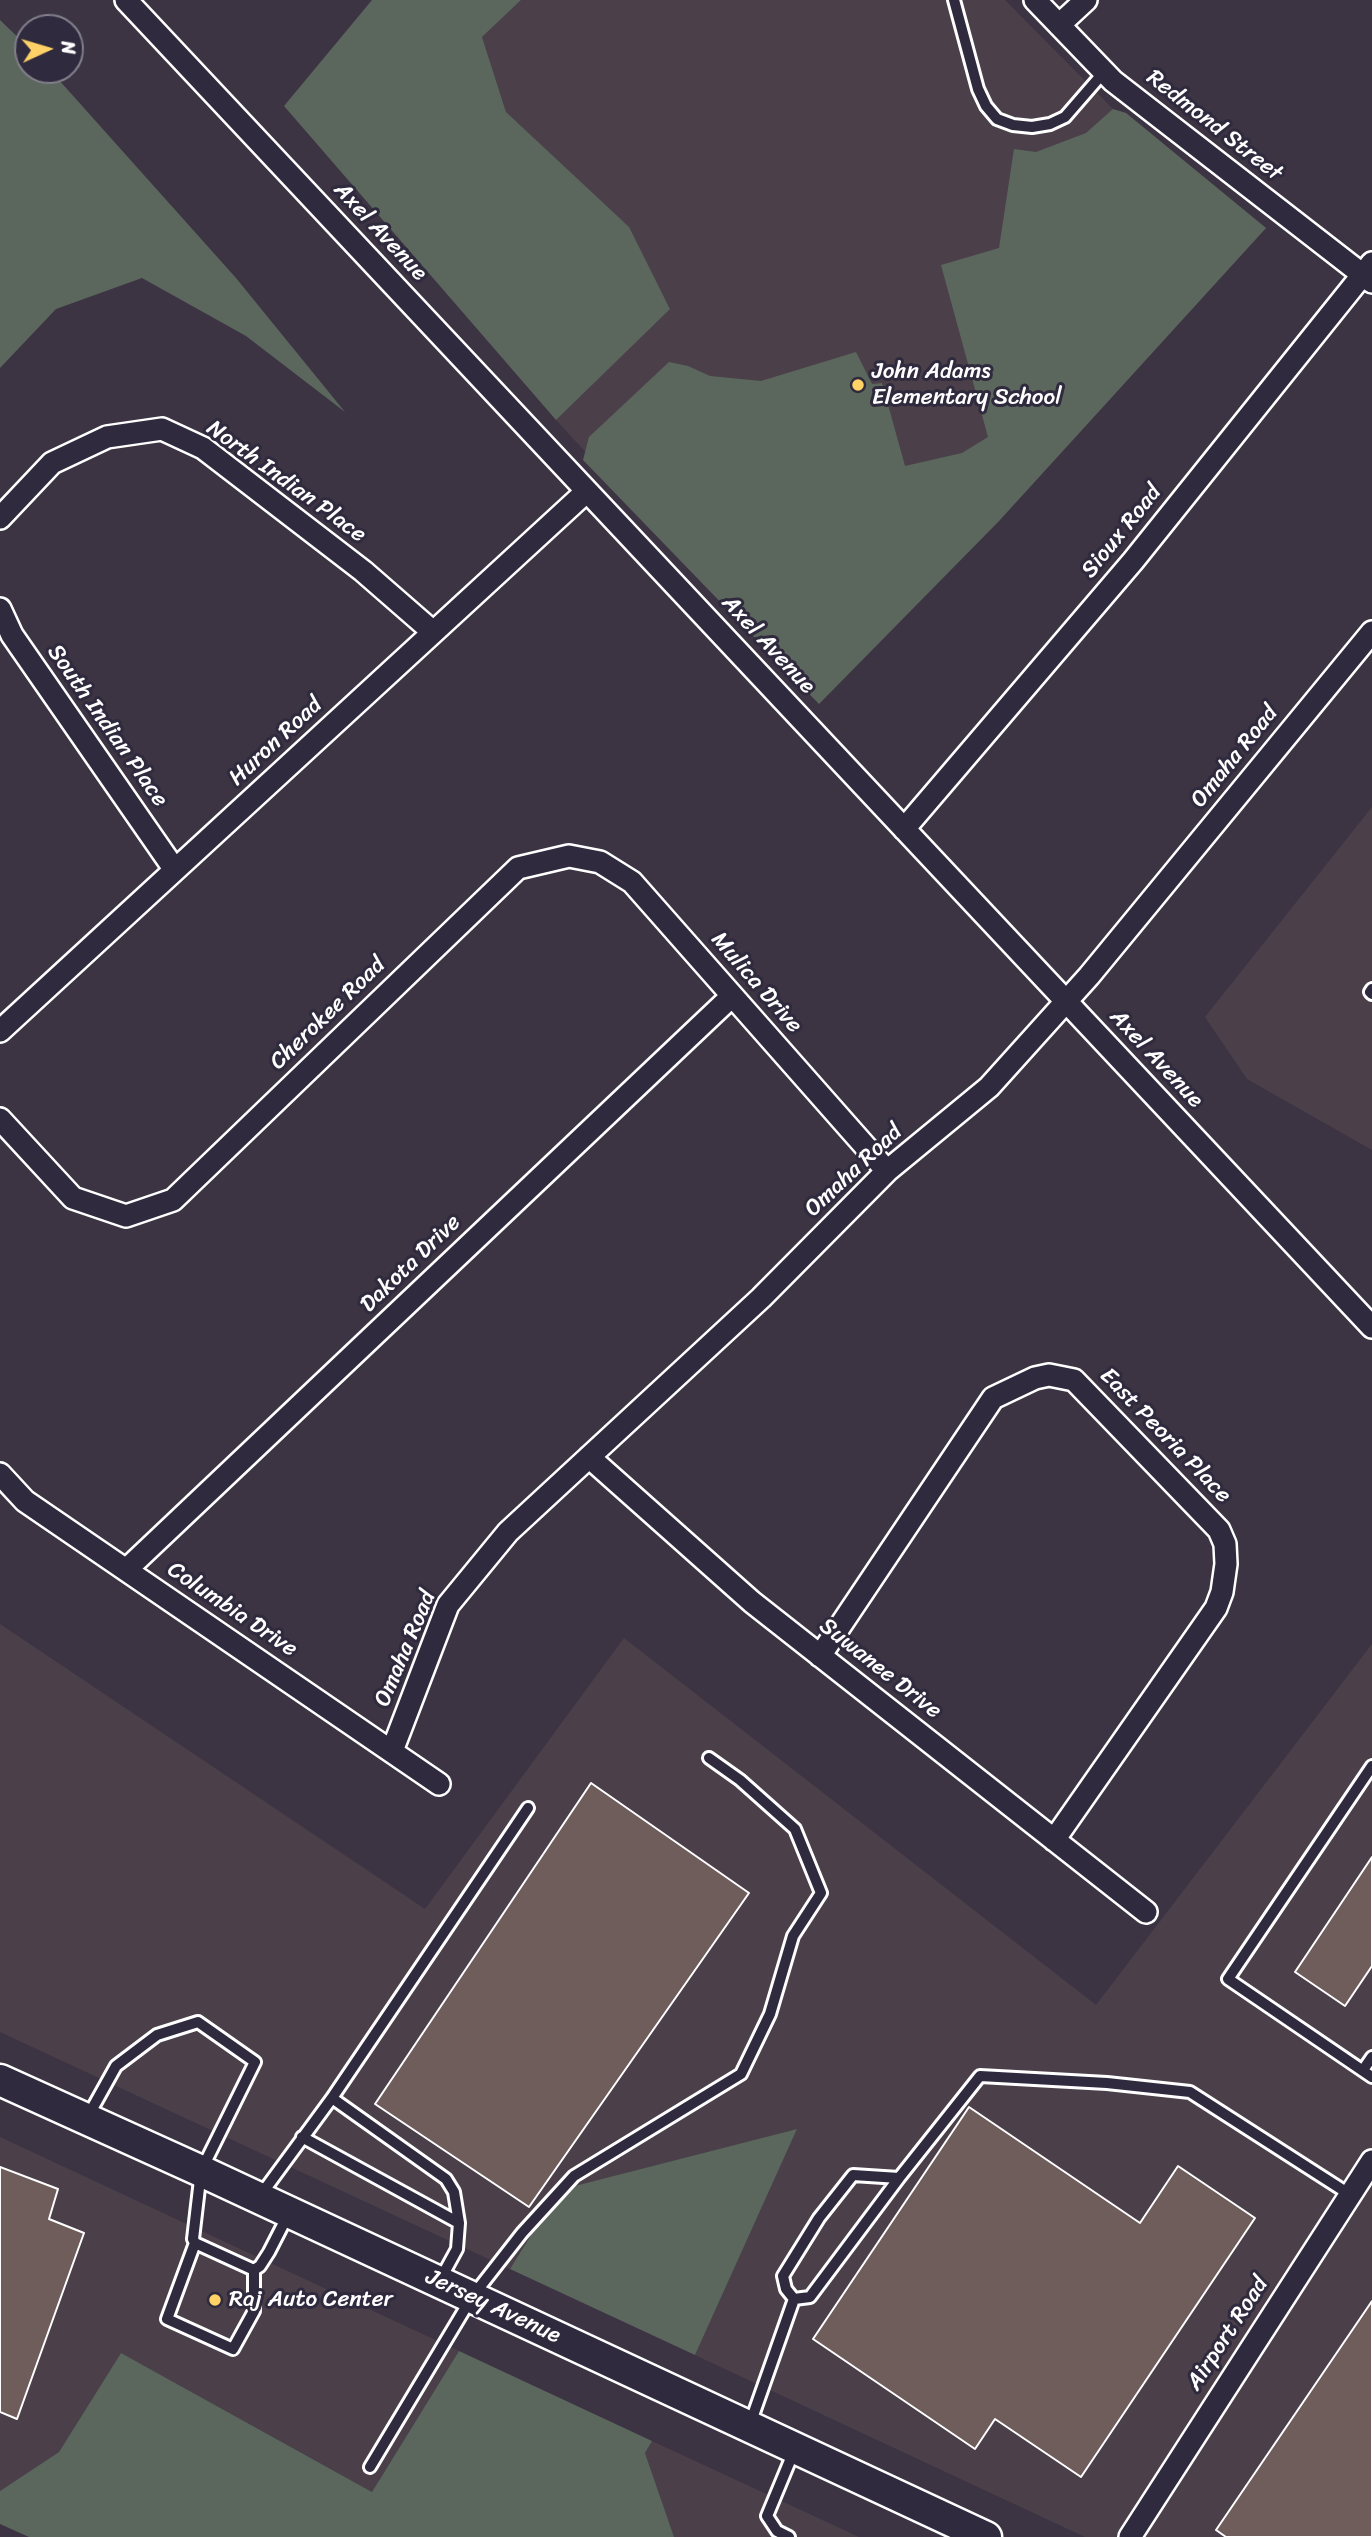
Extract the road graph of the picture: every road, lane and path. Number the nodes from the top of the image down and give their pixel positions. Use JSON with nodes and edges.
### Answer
{"nodes":[{"id":1,"x":126,"y":0,"type":"edge"},
{"id":2,"x":954,"y":0,"type":"edge"},
{"id":3,"x":1035,"y":0,"type":"edge"},
{"id":4,"x":1086,"y":0,"type":"edge"},
{"id":5,"x":1059,"y":25,"type":"junction"},
{"id":6,"x":1104,"y":72,"type":"junction"},
{"id":7,"x":1369,"y":273,"type":"edge"},
{"id":8,"x":587,"y":491,"type":"junction"},
{"id":9,"x":0,"y":518,"type":"edge"},
{"id":10,"x":0,"y":610,"type":"edge"},
{"id":11,"x":433,"y":632,"type":"junction"},
{"id":12,"x":1372,"y":632,"type":"edge"},
{"id":13,"x":904,"y":829,"type":"junction"},
{"id":14,"x":569,"y":856,"type":"joint"},
{"id":15,"x":175,"y":870,"type":"junction"},
{"id":16,"x":732,"y":996,"type":"junction"},
{"id":17,"x":1066,"y":1001,"type":"junction"},
{"id":18,"x":0,"y":1031,"type":"edge"},
{"id":19,"x":0,"y":1119,"type":"edge"},
{"id":20,"x":887,"y":1171,"type":"junction"},
{"id":21,"x":1372,"y":1327,"type":"edge"},
{"id":22,"x":589,"y":1457,"type":"junction"},
{"id":23,"x":0,"y":1474,"type":"edge"},
{"id":24,"x":127,"y":1570,"type":"junction"},
{"id":25,"x":820,"y":1656,"type":"junction"},
{"id":26,"x":392,"y":1751,"type":"junction"},
{"id":27,"x":709,"y":1758,"type":"dead end"},
{"id":28,"x":1372,"y":1766,"type":"edge"},
{"id":29,"x":439,"y":1784,"type":"dead end"},
{"id":30,"x":528,"y":1808,"type":"dead end"},
{"id":31,"x":1054,"y":1840,"type":"junction"},
{"id":32,"x":1146,"y":1912,"type":"dead end"},
{"id":33,"x":1372,"y":2057,"type":"edge"},
{"id":34,"x":1367,"y":2074,"type":"edge"},
{"id":35,"x":0,"y":2080,"type":"edge"},
{"id":36,"x":332,"y":2098,"type":"junction"},
{"id":37,"x":86,"y":2120,"type":"junction"},
{"id":38,"x":302,"y":2137,"type":"junction"},
{"id":39,"x":1372,"y":2161,"type":"edge"},
{"id":40,"x":201,"y":2171,"type":"junction"},
{"id":41,"x":899,"y":2178,"type":"junction"},
{"id":42,"x":1349,"y":2194,"type":"junction"},
{"id":43,"x":259,"y":2198,"type":"junction"},
{"id":44,"x":290,"y":2212,"type":"junction"},
{"id":45,"x":459,"y":2223,"type":"junction"},
{"id":46,"x":195,"y":2243,"type":"junction"},
{"id":47,"x":254,"y":2270,"type":"junction"},
{"id":48,"x":438,"y":2282,"type":"junction"},
{"id":49,"x":472,"y":2297,"type":"junction"},
{"id":50,"x":794,"y":2299,"type":"junction"},
{"id":51,"x":750,"y":2427,"type":"junction"},
{"id":52,"x":795,"y":2448,"type":"junction"},
{"id":53,"x":370,"y":2468,"type":"dead end"},
{"id":54,"x":972,"y":2534,"type":"edge"},
{"id":55,"x":789,"y":2537,"type":"edge"},
{"id":56,"x":1130,"y":2537,"type":"edge"}],
"edges":[{"from":1,"to":8,"type":"street","name":"Axel Avenue"},
{"from":2,"to":6,"type":"lane"},
{"from":3,"to":5,"type":"street","name":"Redmond Street"},
{"from":4,"to":5,"type":"street"},
{"from":5,"to":6,"type":"street","name":"Redmond Street"},
{"from":6,"to":7,"type":"street","name":"Redmond Street"},
{"from":7,"to":13,"type":"street","name":"Sioux Road"},
{"from":8,"to":11,"type":"street","name":"Huron Road"},
{"from":8,"to":13,"type":"street","name":"Axel Avenue"},
{"from":9,"to":11,"type":"street","name":"North Indian Place"},
{"from":10,"to":15,"type":"street","name":"South Indian Place"},
{"from":11,"to":15,"type":"street","name":"Huron Road"},
{"from":12,"to":17,"type":"street","name":"Omaha Road"},
{"from":13,"to":17,"type":"street","name":"Axel Avenue"},
{"from":14,"to":16,"type":"street","name":"Mulica Drive"},
{"from":14,"to":19,"type":"street","name":"Cherokee Road"},
{"from":15,"to":18,"type":"street","name":"Huron Road"},
{"from":16,"to":20,"type":"street","name":"Mulica Drive"},
{"from":16,"to":24,"type":"street","name":"Dakota Drive"},
{"from":17,"to":20,"type":"street","name":"Omaha Road"},
{"from":17,"to":21,"type":"street","name":"Axel Avenue"},
{"from":20,"to":22,"type":"street","name":"Omaha Road"},
{"from":22,"to":25,"type":"street","name":"Suwanee Drive"},
{"from":22,"to":26,"type":"street","name":"Omaha Road"},
{"from":23,"to":24,"type":"street","name":"Columbia Drive"},
{"from":24,"to":26,"type":"street","name":"Columbia Drive"},
{"from":25,"to":31,"type":"street","name":"Suwanee Drive"},
{"from":25,"to":31,"type":"street","name":"East Peoria Place"},
{"from":26,"to":29,"type":"street","name":"Columbia Drive"},
{"from":27,"to":49,"type":"lane"},
{"from":28,"to":34,"type":"lane"},
{"from":30,"to":36,"type":"lane"},
{"from":31,"to":32,"type":"street","name":"Suwanee Drive"},
{"from":33,"to":34,"type":"lane"},
{"from":35,"to":37,"type":"main road","name":"Jersey Avenue"},
{"from":36,"to":38,"type":"lane"},
{"from":36,"to":45,"type":"lane"},
{"from":37,"to":40,"type":"main road","name":"Jersey Avenue"},
{"from":37,"to":40,"type":"lane"},
{"from":38,"to":43,"type":"lane"},
{"from":38,"to":45,"type":"lane"},
{"from":39,"to":42,"type":"street","name":"Airport Road"},
{"from":40,"to":43,"type":"main road","name":"Jersey Avenue"},
{"from":40,"to":46,"type":"lane"},
{"from":41,"to":42,"type":"lane"},
{"from":41,"to":50,"type":"lane"},
{"from":41,"to":50,"type":"lane"},
{"from":42,"to":56,"type":"street","name":"Airport Road"},
{"from":43,"to":44,"type":"main road","name":"Jersey Avenue"},
{"from":44,"to":47,"type":"lane"},
{"from":44,"to":48,"type":"main road","name":"Jersey Avenue"},
{"from":45,"to":48,"type":"lane"},
{"from":46,"to":47,"type":"lane"},
{"from":46,"to":47,"type":"lane"},
{"from":48,"to":49,"type":"main road","name":"Jersey Avenue"},
{"from":49,"to":51,"type":"main road","name":"Jersey Avenue"},
{"from":49,"to":53,"type":"lane"},
{"from":50,"to":51,"type":"lane"},
{"from":51,"to":52,"type":"main road","name":"Jersey Avenue"},
{"from":52,"to":54,"type":"main road","name":"Jersey Avenue"},
{"from":52,"to":55,"type":"lane"}]}
